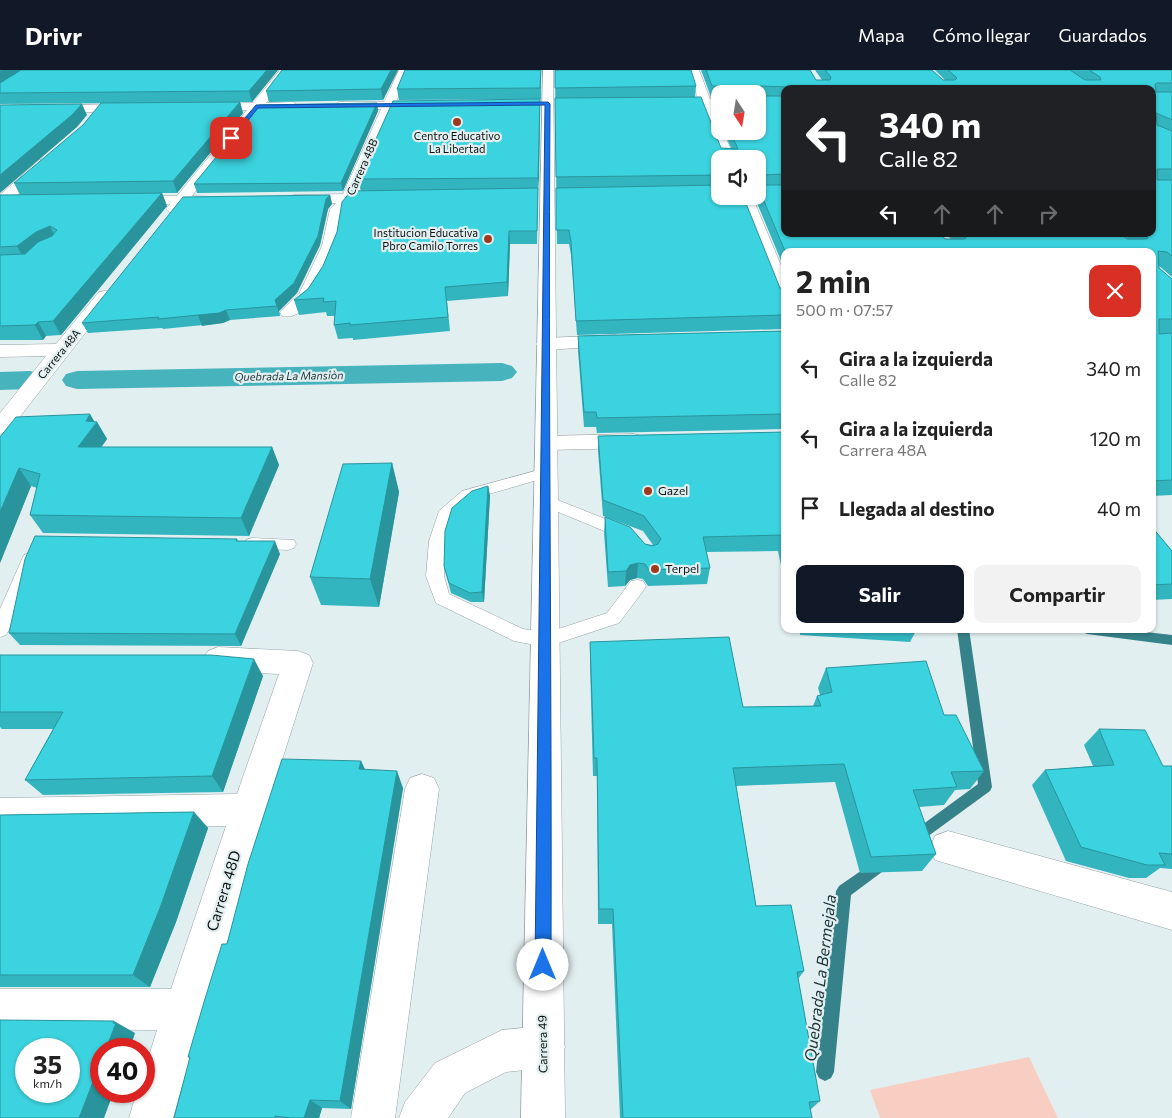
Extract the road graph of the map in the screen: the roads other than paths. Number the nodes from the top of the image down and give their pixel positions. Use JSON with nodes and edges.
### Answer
{"nodes":[{"id":1,"x":286,"y":70,"type":"edge"},
{"id":2,"x":404,"y":70,"type":"edge"},
{"id":3,"x":548,"y":70,"type":"edge"},
{"id":4,"x":694,"y":70,"type":"edge"},
{"id":5,"x":705,"y":102,"type":"junction"},
{"id":6,"x":711,"y":102,"type":"edge"},
{"id":7,"x":656,"y":103,"type":"edge"},
{"id":8,"x":388,"y":105,"type":"junction"},
{"id":9,"x":437,"y":105,"type":"edge"},
{"id":10,"x":303,"y":106,"type":"edge"},
{"id":11,"x":322,"y":106,"type":"edge"},
{"id":12,"x":256,"y":107,"type":"junction"},
{"id":13,"x":102,"y":108,"type":"junction"},
{"id":14,"x":150,"y":108,"type":"edge"},
{"id":15,"x":188,"y":108,"type":"edge"},
{"id":16,"x":0,"y":110,"type":"edge"},
{"id":17,"x":93,"y":120,"type":"edge"},
{"id":18,"x":724,"y":150,"type":"edge"},
{"id":19,"x":53,"y":155,"type":"edge"},
{"id":20,"x":349,"y":198,"type":"junction"},
{"id":21,"x":397,"y":198,"type":"edge"},
{"id":22,"x":230,"y":199,"type":"edge"},
{"id":23,"x":280,"y":199,"type":"edge"},
{"id":24,"x":181,"y":200,"type":"junction"},
{"id":25,"x":111,"y":201,"type":"edge"},
{"id":26,"x":0,"y":202,"type":"edge"},
{"id":27,"x":21,"y":202,"type":"edge"},
{"id":28,"x":749,"y":205,"type":"edge"},
{"id":29,"x":163,"y":223,"type":"edge"},
{"id":30,"x":114,"y":285,"type":"edge"},
{"id":31,"x":781,"y":287,"type":"edge"},
{"id":32,"x":289,"y":312,"type":"dead end"},
{"id":33,"x":631,"y":340,"type":"edge"},
{"id":34,"x":546,"y":344,"type":"junction"},
{"id":35,"x":62,"y":350,"type":"junction"},
{"id":36,"x":0,"y":351,"type":"edge"},
{"id":37,"x":0,"y":427,"type":"edge"},
{"id":38,"x":651,"y":441,"type":"edge"},
{"id":39,"x":546,"y":443,"type":"junction"},
{"id":40,"x":546,"y":486,"type":"junction"},
{"id":41,"x":37,"y":541,"type":"edge"},
{"id":42,"x":640,"y":542,"type":"edge"},
{"id":43,"x":240,"y":544,"type":"edge"},
{"id":44,"x":288,"y":544,"type":"dead end"},
{"id":45,"x":637,"y":586,"type":"dead end"},
{"id":46,"x":0,"y":630,"type":"edge"},
{"id":47,"x":546,"y":640,"type":"junction"},
{"id":48,"x":191,"y":659,"type":"edge"},
{"id":49,"x":422,"y":789,"type":"dead end"},
{"id":50,"x":249,"y":810,"type":"junction"},
{"id":51,"x":0,"y":814,"type":"edge"},
{"id":52,"x":948,"y":848,"type":"dead end"},
{"id":53,"x":1172,"y":911,"type":"edge"},
{"id":54,"x":0,"y":1009,"type":"edge"},
{"id":55,"x":184,"y":1010,"type":"junction"},
{"id":56,"x":544,"y":1047,"type":"junction"},
{"id":57,"x":151,"y":1118,"type":"edge"},
{"id":58,"x":373,"y":1118,"type":"edge"},
{"id":59,"x":421,"y":1118,"type":"edge"},
{"id":60,"x":543,"y":1118,"type":"edge"}],
"edges":[{"from":1,"to":12,"type":"street"},
{"from":2,"to":8,"type":"street","name":"Carrera 48B"},
{"from":3,"to":34,"type":"street","name":"Carrera 49"},
{"from":4,"to":5,"type":"street"},
{"from":5,"to":6,"type":"street"},
{"from":5,"to":7,"type":"street"},
{"from":5,"to":18,"type":"street"},
{"from":8,"to":9,"type":"street"},
{"from":8,"to":11,"type":"street"},
{"from":8,"to":20,"type":"street","name":"Carrera 48B"},
{"from":10,"to":12,"type":"street"},
{"from":12,"to":15,"type":"street"},
{"from":12,"to":24,"type":"street"},
{"from":13,"to":14,"type":"street"},
{"from":13,"to":16,"type":"street"},
{"from":13,"to":17,"type":"street"},
{"from":19,"to":26,"type":"street"},
{"from":20,"to":21,"type":"street"},
{"from":20,"to":23,"type":"street"},
{"from":20,"to":32,"type":"street","name":"Carrera 48B"},
{"from":22,"to":24,"type":"street"},
{"from":24,"to":25,"type":"street"},
{"from":24,"to":29,"type":"street"},
{"from":26,"to":27,"type":"street"},
{"from":28,"to":31,"type":"street"},
{"from":30,"to":35,"type":"street","name":"Carrera 48A"},
{"from":33,"to":34,"type":"street"},
{"from":34,"to":39,"type":"street","name":"Carrera 49"},
{"from":35,"to":36,"type":"street"},
{"from":35,"to":37,"type":"street","name":"Carrera 48A"},
{"from":38,"to":39,"type":"street"},
{"from":39,"to":40,"type":"street","name":"Carrera 49"},
{"from":40,"to":42,"type":"lane"},
{"from":40,"to":47,"type":"street","name":"Carrera 49"},
{"from":40,"to":47,"type":"lane"},
{"from":41,"to":46,"type":"lane"},
{"from":43,"to":44,"type":"lane"},
{"from":45,"to":47,"type":"lane"},
{"from":47,"to":56,"type":"street","name":"Carrera 49"},
{"from":48,"to":50,"type":"street","name":"Carrera 48D"},
{"from":49,"to":58,"type":"street"},
{"from":50,"to":51,"type":"street"},
{"from":50,"to":55,"type":"street","name":"Carrera 48D"},
{"from":52,"to":53,"type":"street"},
{"from":54,"to":55,"type":"street"},
{"from":55,"to":57,"type":"street","name":"Carrera 48D"},
{"from":56,"to":59,"type":"street"},
{"from":56,"to":60,"type":"street","name":"Carrera 49"}]}
